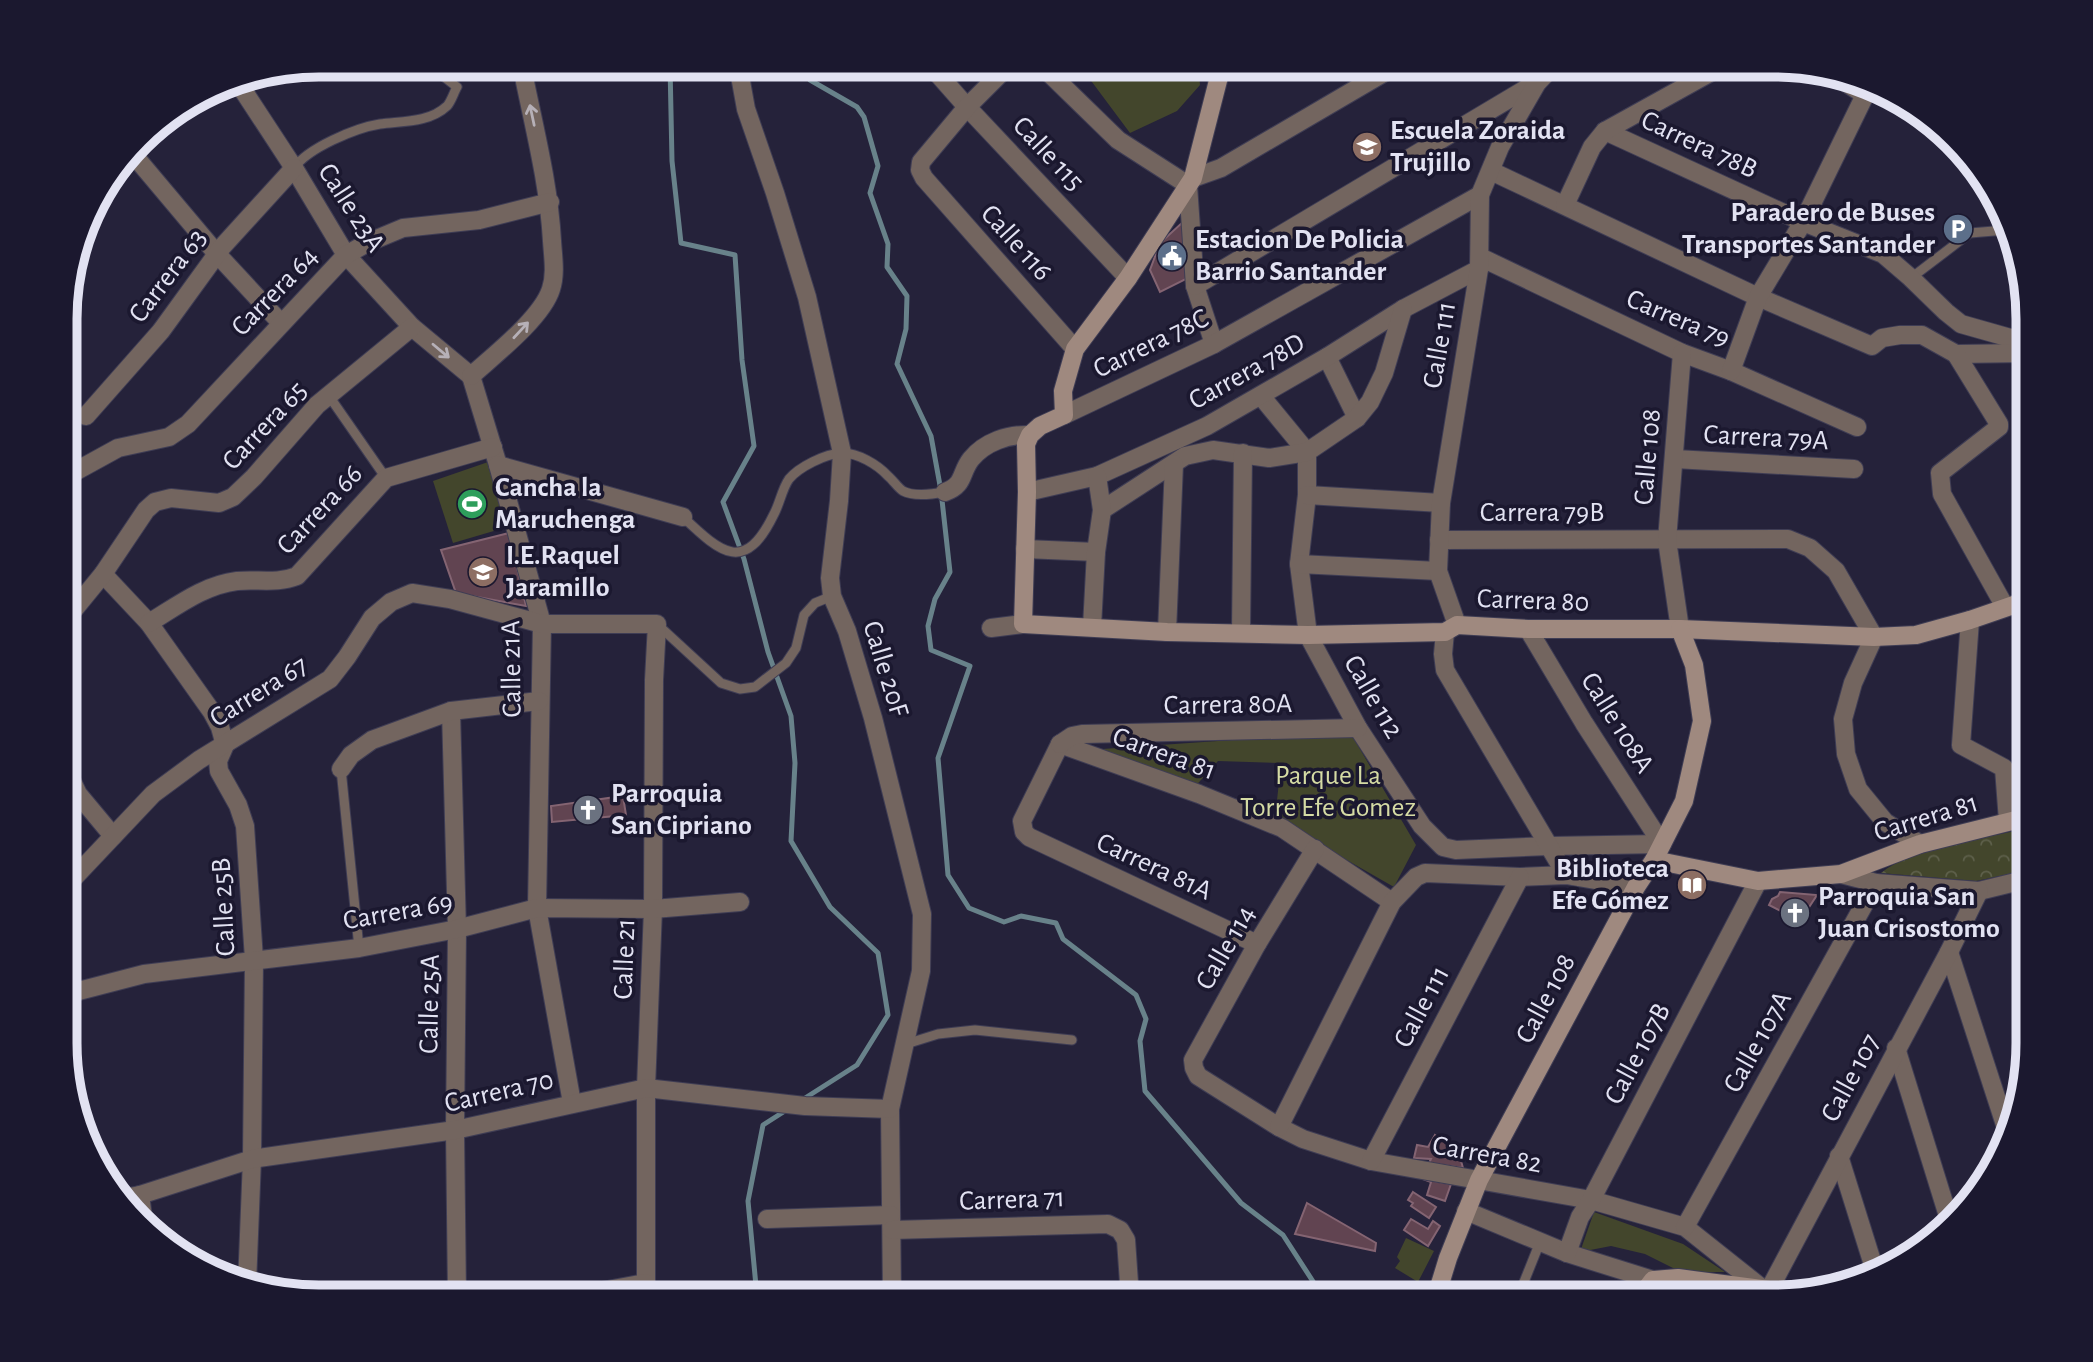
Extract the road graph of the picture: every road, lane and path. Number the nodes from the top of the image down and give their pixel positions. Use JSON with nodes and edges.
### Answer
{"nodes":[{"id":1,"x":1054,"y":77,"type":"edge"},
{"id":2,"x":1222,"y":77,"type":"edge"},
{"id":3,"x":1376,"y":77,"type":"edge"},
{"id":4,"x":1543,"y":77,"type":"edge"},
{"id":5,"x":1702,"y":77,"type":"edge"},
{"id":6,"x":445,"y":78,"type":"edge"},
{"id":7,"x":525,"y":78,"type":"edge"},
{"id":8,"x":740,"y":78,"type":"edge"},
{"id":9,"x":941,"y":78,"type":"edge"},
{"id":10,"x":996,"y":78,"type":"edge"},
{"id":11,"x":1537,"y":83,"type":"junction"},
{"id":12,"x":243,"y":89,"type":"edge"},
{"id":13,"x":1864,"y":95,"type":"edge"},
{"id":14,"x":967,"y":107,"type":"junction"},
{"id":15,"x":1605,"y":131,"type":"junction"},
{"id":16,"x":138,"y":160,"type":"edge"},
{"id":17,"x":294,"y":168,"type":"junction"},
{"id":18,"x":1491,"y":171,"type":"junction"},
{"id":19,"x":1190,"y":181,"type":"junction"},
{"id":20,"x":1480,"y":195,"type":"junction"},
{"id":21,"x":550,"y":202,"type":"junction"},
{"id":22,"x":1565,"y":205,"type":"junction"},
{"id":23,"x":1803,"y":222,"type":"junction"},
{"id":24,"x":1999,"y":231,"type":"edge"},
{"id":25,"x":217,"y":254,"type":"junction"},
{"id":26,"x":346,"y":256,"type":"junction"},
{"id":27,"x":1480,"y":263,"type":"junction"},
{"id":28,"x":1128,"y":278,"type":"junction"},
{"id":29,"x":1911,"y":278,"type":"junction"},
{"id":30,"x":1195,"y":286,"type":"junction"},
{"id":31,"x":1758,"y":297,"type":"junction"},
{"id":32,"x":1403,"y":309,"type":"junction"},
{"id":33,"x":281,"y":323,"type":"junction"},
{"id":34,"x":412,"y":327,"type":"junction"},
{"id":35,"x":2015,"y":339,"type":"edge"},
{"id":36,"x":1214,"y":344,"type":"junction"},
{"id":37,"x":1075,"y":349,"type":"junction"},
{"id":38,"x":1682,"y":353,"type":"junction"},
{"id":39,"x":2015,"y":353,"type":"edge"},
{"id":40,"x":1956,"y":355,"type":"junction"},
{"id":41,"x":1328,"y":357,"type":"junction"},
{"id":42,"x":1731,"y":371,"type":"junction"},
{"id":43,"x":471,"y":376,"type":"junction"},
{"id":44,"x":329,"y":396,"type":"junction"},
{"id":45,"x":1261,"y":396,"type":"junction"},
{"id":46,"x":1064,"y":415,"type":"junction"},
{"id":47,"x":86,"y":416,"type":"dead end"},
{"id":48,"x":1357,"y":418,"type":"junction"},
{"id":49,"x":1857,"y":428,"type":"dead end"},
{"id":50,"x":1030,"y":435,"type":"junction"},
{"id":51,"x":1307,"y":452,"type":"junction"},
{"id":52,"x":842,"y":453,"type":"junction"},
{"id":53,"x":1243,"y":453,"type":"junction"},
{"id":54,"x":495,"y":456,"type":"junction"},
{"id":55,"x":1675,"y":459,"type":"junction"},
{"id":56,"x":1174,"y":464,"type":"junction"},
{"id":57,"x":1854,"y":469,"type":"dead end"},
{"id":58,"x":77,"y":471,"type":"edge"},
{"id":59,"x":1097,"y":476,"type":"junction"},
{"id":60,"x":386,"y":478,"type":"junction"},
{"id":61,"x":945,"y":492,"type":"joint"},
{"id":62,"x":1027,"y":492,"type":"junction"},
{"id":63,"x":1307,"y":495,"type":"junction"},
{"id":64,"x":1441,"y":503,"type":"junction"},
{"id":65,"x":1102,"y":510,"type":"junction"},
{"id":66,"x":683,"y":517,"type":"joint"},
{"id":67,"x":1439,"y":540,"type":"junction"},
{"id":68,"x":1667,"y":540,"type":"junction"},
{"id":69,"x":1025,"y":549,"type":"junction"},
{"id":70,"x":1096,"y":552,"type":"junction"},
{"id":71,"x":1300,"y":564,"type":"junction"},
{"id":72,"x":1438,"y":571,"type":"junction"},
{"id":73,"x":103,"y":574,"type":"junction"},
{"id":74,"x":832,"y":596,"type":"junction"},
{"id":75,"x":2015,"y":604,"type":"edge"},
{"id":76,"x":77,"y":606,"type":"edge"},
{"id":77,"x":2005,"y":607,"type":"junction"},
{"id":78,"x":1970,"y":620,"type":"junction"},
{"id":79,"x":149,"y":623,"type":"junction"},
{"id":80,"x":542,"y":624,"type":"junction"},
{"id":81,"x":657,"y":624,"type":"junction"},
{"id":82,"x":1023,"y":624,"type":"junction"},
{"id":83,"x":1092,"y":627,"type":"junction"},
{"id":84,"x":991,"y":628,"type":"dead end"},
{"id":85,"x":1451,"y":628,"type":"junction"},
{"id":86,"x":1528,"y":629,"type":"junction"},
{"id":87,"x":1679,"y":629,"type":"junction"},
{"id":88,"x":1167,"y":632,"type":"junction"},
{"id":89,"x":1241,"y":633,"type":"junction"},
{"id":90,"x":1308,"y":635,"type":"junction"},
{"id":91,"x":1874,"y":637,"type":"junction"},
{"id":92,"x":539,"y":701,"type":"junction"},
{"id":93,"x":451,"y":711,"type":"junction"},
{"id":94,"x":1358,"y":728,"type":"junction"},
{"id":95,"x":1060,"y":744,"type":"junction"},
{"id":96,"x":225,"y":745,"type":"junction"},
{"id":97,"x":341,"y":769,"type":"joint"},
{"id":98,"x":77,"y":792,"type":"edge"},
{"id":99,"x":2015,"y":820,"type":"edge"},
{"id":100,"x":2008,"y":821,"type":"junction"},
{"id":101,"x":113,"y":836,"type":"junction"},
{"id":102,"x":1920,"y":844,"type":"junction"},
{"id":103,"x":1549,"y":846,"type":"junction"},
{"id":104,"x":1315,"y":849,"type":"junction"},
{"id":105,"x":1658,"y":852,"type":"junction"},
{"id":106,"x":77,"y":874,"type":"edge"},
{"id":107,"x":1841,"y":874,"type":"junction"},
{"id":108,"x":1566,"y":875,"type":"junction"},
{"id":109,"x":1520,"y":877,"type":"junction"},
{"id":110,"x":1759,"y":881,"type":"junction"},
{"id":111,"x":2015,"y":882,"type":"edge"},
{"id":112,"x":1876,"y":883,"type":"junction"},
{"id":113,"x":1636,"y":887,"type":"junction"},
{"id":114,"x":1979,"y":891,"type":"junction"},
{"id":115,"x":740,"y":902,"type":"dead end"},
{"id":116,"x":1392,"y":902,"type":"junction"},
{"id":117,"x":537,"y":908,"type":"junction"},
{"id":118,"x":653,"y":909,"type":"junction"},
{"id":119,"x":457,"y":929,"type":"junction"},
{"id":120,"x":1257,"y":944,"type":"junction"},
{"id":121,"x":359,"y":948,"type":"junction"},
{"id":122,"x":1948,"y":951,"type":"junction"},
{"id":123,"x":254,"y":960,"type":"junction"},
{"id":124,"x":77,"y":991,"type":"edge"},
{"id":125,"x":1072,"y":1040,"type":"dead end"},
{"id":126,"x":906,"y":1044,"type":"junction"},
{"id":127,"x":1896,"y":1048,"type":"junction"},
{"id":128,"x":1198,"y":1076,"type":"joint"},
{"id":129,"x":646,"y":1087,"type":"junction"},
{"id":130,"x":572,"y":1103,"type":"junction"},
{"id":131,"x":890,"y":1110,"type":"junction"},
{"id":132,"x":2003,"y":1120,"type":"edge"},
{"id":133,"x":1279,"y":1127,"type":"junction"},
{"id":134,"x":455,"y":1130,"type":"junction"},
{"id":135,"x":1839,"y":1156,"type":"junction"},
{"id":136,"x":252,"y":1159,"type":"junction"},
{"id":137,"x":1371,"y":1161,"type":"junction"},
{"id":138,"x":1479,"y":1180,"type":"junction"},
{"id":139,"x":132,"y":1196,"type":"edge"},
{"id":140,"x":1591,"y":1200,"type":"junction"},
{"id":141,"x":1466,"y":1211,"type":"junction"},
{"id":142,"x":1947,"y":1212,"type":"edge"},
{"id":143,"x":766,"y":1219,"type":"dead end"},
{"id":144,"x":891,"y":1223,"type":"junction"},
{"id":145,"x":1685,"y":1227,"type":"junction"},
{"id":146,"x":1540,"y":1242,"type":"junction"},
{"id":147,"x":1567,"y":1253,"type":"junction"},
{"id":148,"x":1873,"y":1264,"type":"edge"},
{"id":149,"x":247,"y":1274,"type":"edge"},
{"id":150,"x":1653,"y":1280,"type":"junction"},
{"id":151,"x":1129,"y":1284,"type":"edge"},
{"id":152,"x":1440,"y":1284,"type":"edge"},
{"id":153,"x":1523,"y":1284,"type":"edge"},
{"id":154,"x":1650,"y":1284,"type":"edge"},
{"id":155,"x":1726,"y":1284,"type":"edge"},
{"id":156,"x":1759,"y":1284,"type":"edge"},
{"id":157,"x":1769,"y":1284,"type":"edge"},
{"id":158,"x":457,"y":1285,"type":"edge"},
{"id":159,"x":645,"y":1285,"type":"edge"},
{"id":160,"x":892,"y":1285,"type":"edge"}],
"edges":[{"from":1,"to":19,"type":"street"},
{"from":2,"to":19,"type":"street"},
{"from":3,"to":19,"type":"street"},
{"from":4,"to":11,"type":"street"},
{"from":5,"to":15,"type":"street"},
{"from":6,"to":17,"type":"lane"},
{"from":21,"to":7,"type":"street","one_way":true},
{"from":8,"to":52,"type":"street","name":"Calle 20F"},
{"from":9,"to":14,"type":"street","name":"Calle 115"},
{"from":10,"to":14,"type":"street"},
{"from":11,"to":18,"type":"street","name":"Calle 111"},
{"from":11,"to":30,"type":"street"},
{"from":12,"to":17,"type":"street","name":"Calle 23A"},
{"from":13,"to":23,"type":"street"},
{"from":14,"to":28,"type":"street","name":"Calle 115"},
{"from":14,"to":37,"type":"street","name":"Calle 116"},
{"from":15,"to":22,"type":"street"},
{"from":15,"to":23,"type":"street","name":"Carrera 78B"},
{"from":16,"to":25,"type":"street"},
{"from":17,"to":25,"type":"street","name":"Carrera 63"},
{"from":17,"to":26,"type":"street","name":"Calle 23A"},
{"from":18,"to":20,"type":"street","name":"Calle 111"},
{"from":18,"to":22,"type":"street"},
{"from":19,"to":28,"type":"street"},
{"from":19,"to":30,"type":"street"},
{"from":20,"to":27,"type":"street","name":"Calle 111"},
{"from":20,"to":36,"type":"street","name":"Carrera 78C"},
{"from":21,"to":26,"type":"street","name":"Carrera 64"},
{"from":43,"to":21,"type":"street","one_way":true},
{"from":22,"to":31,"type":"street"},
{"from":23,"to":29,"type":"street","name":"Carrera 78B"},
{"from":23,"to":31,"type":"street"},
{"from":24,"to":29,"type":"lane"},
{"from":25,"to":33,"type":"street"},
{"from":25,"to":47,"type":"street","name":"Carrera 63"},
{"from":26,"to":33,"type":"street","name":"Carrera 64"},
{"from":26,"to":34,"type":"street","name":"Calle 23A"},
{"from":27,"to":32,"type":"street","name":"Carrera 78D"},
{"from":27,"to":38,"type":"street","name":"Carrera 79"},
{"from":27,"to":64,"type":"street","name":"Calle 111"},
{"from":28,"to":37,"type":"street"},
{"from":29,"to":35,"type":"street","name":"Carrera 78B"},
{"from":30,"to":36,"type":"street"},
{"from":31,"to":40,"type":"street"},
{"from":31,"to":42,"type":"street"},
{"from":32,"to":41,"type":"street","name":"Carrera 78D"},
{"from":32,"to":48,"type":"street"},
{"from":33,"to":58,"type":"street","name":"Carrera 64"},
{"from":34,"to":43,"type":"street","name":"Calle 23A","one_way":true},
{"from":34,"to":44,"type":"street","name":"Carrera 65"},
{"from":36,"to":46,"type":"street","name":"Carrera 78C"},
{"from":37,"to":46,"type":"street"},
{"from":38,"to":42,"type":"street","name":"Carrera 79"},
{"from":38,"to":55,"type":"street","name":"Calle 108"},
{"from":39,"to":40,"type":"street"},
{"from":40,"to":77,"type":"street"},
{"from":41,"to":45,"type":"street","name":"Carrera 78D"},
{"from":41,"to":48,"type":"street"},
{"from":42,"to":49,"type":"street","name":"Carrera 79"},
{"from":43,"to":54,"type":"street","name":"Calle 21A"},
{"from":44,"to":60,"type":"lane"},
{"from":44,"to":73,"type":"street","name":"Carrera 65"},
{"from":45,"to":51,"type":"street"},
{"from":45,"to":59,"type":"street","name":"Carrera 78D"},
{"from":46,"to":50,"type":"street"},
{"from":48,"to":51,"type":"street"},
{"from":50,"to":61,"type":"street"},
{"from":50,"to":62,"type":"street"},
{"from":51,"to":53,"type":"street"},
{"from":51,"to":63,"type":"street","name":"Calle 112"},
{"from":52,"to":61,"type":"lane"},
{"from":52,"to":66,"type":"lane"},
{"from":52,"to":74,"type":"street","name":"Calle 20F"},
{"from":53,"to":56,"type":"street"},
{"from":53,"to":89,"type":"street"},
{"from":54,"to":60,"type":"street","name":"Carrera 66"},
{"from":54,"to":66,"type":"street"},
{"from":54,"to":80,"type":"street","name":"Calle 21A"},
{"from":55,"to":57,"type":"street","name":"Carrera 79A"},
{"from":55,"to":68,"type":"street","name":"Calle 108"},
{"from":56,"to":65,"type":"street"},
{"from":56,"to":88,"type":"street"},
{"from":59,"to":62,"type":"street","name":"Carrera 78D"},
{"from":59,"to":65,"type":"street"},
{"from":60,"to":79,"type":"street","name":"Carrera 66"},
{"from":62,"to":69,"type":"street"},
{"from":63,"to":64,"type":"street"},
{"from":63,"to":71,"type":"street","name":"Calle 112"},
{"from":64,"to":67,"type":"street","name":"Calle 111"},
{"from":65,"to":70,"type":"street"},
{"from":67,"to":68,"type":"street","name":"Carrera 79B"},
{"from":67,"to":72,"type":"street","name":"Calle 111"},
{"from":68,"to":87,"type":"street","name":"Calle 108"},
{"from":68,"to":91,"type":"street","name":"Carrera 79B"},
{"from":69,"to":70,"type":"street"},
{"from":69,"to":82,"type":"street"},
{"from":70,"to":83,"type":"street"},
{"from":71,"to":72,"type":"street"},
{"from":71,"to":90,"type":"street","name":"Calle 112"},
{"from":72,"to":85,"type":"street","name":"Calle 111"},
{"from":73,"to":76,"type":"street","name":"Carrera 65"},
{"from":73,"to":79,"type":"street","name":"Calle 25B"},
{"from":74,"to":81,"type":"lane"},
{"from":74,"to":126,"type":"street","name":"Calle 20F"},
{"from":75,"to":77,"type":"street","name":"Carrera 80"},
{"from":77,"to":78,"type":"street","name":"Carrera 80"},
{"from":78,"to":91,"type":"street","name":"Carrera 80"},
{"from":78,"to":100,"type":"street"},
{"from":79,"to":96,"type":"street","name":"Calle 25B"},
{"from":80,"to":81,"type":"street","name":"Carrera 67"},
{"from":80,"to":92,"type":"street","name":"Calle 21A"},
{"from":80,"to":96,"type":"street","name":"Carrera 67"},
{"from":81,"to":118,"type":"street","name":"Calle 21"},
{"from":82,"to":83,"type":"street","name":"Carrera 80"},
{"from":82,"to":84,"type":"street","name":"Carrera 80"},
{"from":83,"to":88,"type":"street","name":"Carrera 80"},
{"from":85,"to":86,"type":"street","name":"Carrera 80"},
{"from":85,"to":90,"type":"street","name":"Carrera 80"},
{"from":85,"to":103,"type":"street","name":"Calle 111"},
{"from":86,"to":87,"type":"street","name":"Carrera 80"},
{"from":86,"to":105,"type":"street","name":"Calle 108A"},
{"from":87,"to":91,"type":"street","name":"Carrera 80"},
{"from":87,"to":105,"type":"street","name":"Calle 108"},
{"from":88,"to":89,"type":"street","name":"Carrera 80"},
{"from":89,"to":90,"type":"street","name":"Carrera 80"},
{"from":90,"to":94,"type":"street","name":"Calle 112"},
{"from":91,"to":102,"type":"street"},
{"from":92,"to":93,"type":"street"},
{"from":92,"to":117,"type":"street","name":"Calle 21A"},
{"from":93,"to":97,"type":"street"},
{"from":93,"to":119,"type":"street","name":"Calle 25A"},
{"from":94,"to":95,"type":"street","name":"Carrera 80A"},
{"from":94,"to":103,"type":"street","name":"Calle 112"},
{"from":95,"to":104,"type":"street","name":"Carrera 81"},
{"from":95,"to":120,"type":"street","name":"Carrera 81A"},
{"from":96,"to":101,"type":"street","name":"Carrera 67"},
{"from":96,"to":123,"type":"street","name":"Calle 25B"},
{"from":97,"to":121,"type":"lane"},
{"from":98,"to":101,"type":"street"},
{"from":99,"to":100,"type":"street","name":"Carrera 81"},
{"from":100,"to":102,"type":"street","name":"Carrera 81"},
{"from":101,"to":106,"type":"street","name":"Carrera 67"},
{"from":102,"to":107,"type":"street","name":"Carrera 81"},
{"from":103,"to":105,"type":"street","name":"Calle 112"},
{"from":103,"to":108,"type":"street","name":"Calle 111"},
{"from":104,"to":116,"type":"street","name":"Carrera 81"},
{"from":104,"to":120,"type":"street","name":"Calle 114"},
{"from":105,"to":110,"type":"street","name":"Carrera 81"},
{"from":105,"to":113,"type":"street","name":"Calle 108"},
{"from":107,"to":110,"type":"street","name":"Carrera 81"},
{"from":107,"to":112,"type":"street","name":"Carrera 81"},
{"from":108,"to":109,"type":"street"},
{"from":108,"to":113,"type":"street"},
{"from":109,"to":116,"type":"street"},
{"from":109,"to":137,"type":"street","name":"Calle 111"},
{"from":110,"to":140,"type":"street","name":"Calle 107B"},
{"from":111,"to":114,"type":"street","name":"Carrera 81"},
{"from":112,"to":114,"type":"street","name":"Carrera 81"},
{"from":112,"to":145,"type":"street","name":"Calle 107A"},
{"from":113,"to":138,"type":"street","name":"Calle 108"},
{"from":114,"to":122,"type":"street","name":"Calle 107"},
{"from":115,"to":118,"type":"street","name":"Carrera 69"},
{"from":116,"to":133,"type":"street"},
{"from":117,"to":118,"type":"street","name":"Carrera 69"},
{"from":117,"to":119,"type":"street","name":"Carrera 69"},
{"from":117,"to":130,"type":"street","name":"Calle 21A"},
{"from":118,"to":129,"type":"street","name":"Calle 21"},
{"from":119,"to":121,"type":"street","name":"Carrera 69"},
{"from":119,"to":134,"type":"street","name":"Calle 25A"},
{"from":120,"to":128,"type":"street","name":"Calle 114"},
{"from":121,"to":123,"type":"street","name":"Carrera 69"},
{"from":122,"to":127,"type":"street","name":"Calle 107"},
{"from":122,"to":132,"type":"street"},
{"from":123,"to":124,"type":"street","name":"Carrera 69"},
{"from":123,"to":136,"type":"street","name":"Calle 25B"},
{"from":125,"to":126,"type":"lane"},
{"from":126,"to":131,"type":"street","name":"Calle 20F"},
{"from":127,"to":135,"type":"street","name":"Calle 107"},
{"from":127,"to":142,"type":"street"},
{"from":128,"to":133,"type":"street","name":"Carrera 82"},
{"from":129,"to":130,"type":"street","name":"Carrera 70"},
{"from":129,"to":131,"type":"street","name":"Carrera 70"},
{"from":129,"to":159,"type":"street","name":"Calle 21"},
{"from":130,"to":134,"type":"street","name":"Carrera 70"},
{"from":131,"to":144,"type":"street","name":"Calle 20F"},
{"from":133,"to":137,"type":"street","name":"Carrera 82"},
{"from":134,"to":136,"type":"street","name":"Carrera 70"},
{"from":134,"to":158,"type":"street","name":"Calle 25A"},
{"from":135,"to":148,"type":"street"},
{"from":135,"to":157,"type":"street","name":"Calle 107"},
{"from":136,"to":139,"type":"street","name":"Carrera 70"},
{"from":136,"to":149,"type":"street","name":"Calle 25B"},
{"from":137,"to":138,"type":"street","name":"Carrera 82"},
{"from":138,"to":140,"type":"street","name":"Carrera 82"},
{"from":138,"to":141,"type":"street","name":"Calle 108"},
{"from":140,"to":145,"type":"street","name":"Carrera 82"},
{"from":140,"to":147,"type":"street","name":"Calle 107B"},
{"from":141,"to":146,"type":"street"},
{"from":141,"to":152,"type":"street","name":"Calle 108"},
{"from":143,"to":144,"type":"street","name":"Carrera 71"},
{"from":144,"to":151,"type":"street","name":"Carrera 71"},
{"from":144,"to":160,"type":"street","name":"Calle 20F"},
{"from":145,"to":156,"type":"street","name":"Carrera 82"},
{"from":146,"to":147,"type":"street"},
{"from":146,"to":153,"type":"lane"},
{"from":147,"to":150,"type":"street"},
{"from":150,"to":154,"type":"street"},
{"from":150,"to":155,"type":"street"}]}
